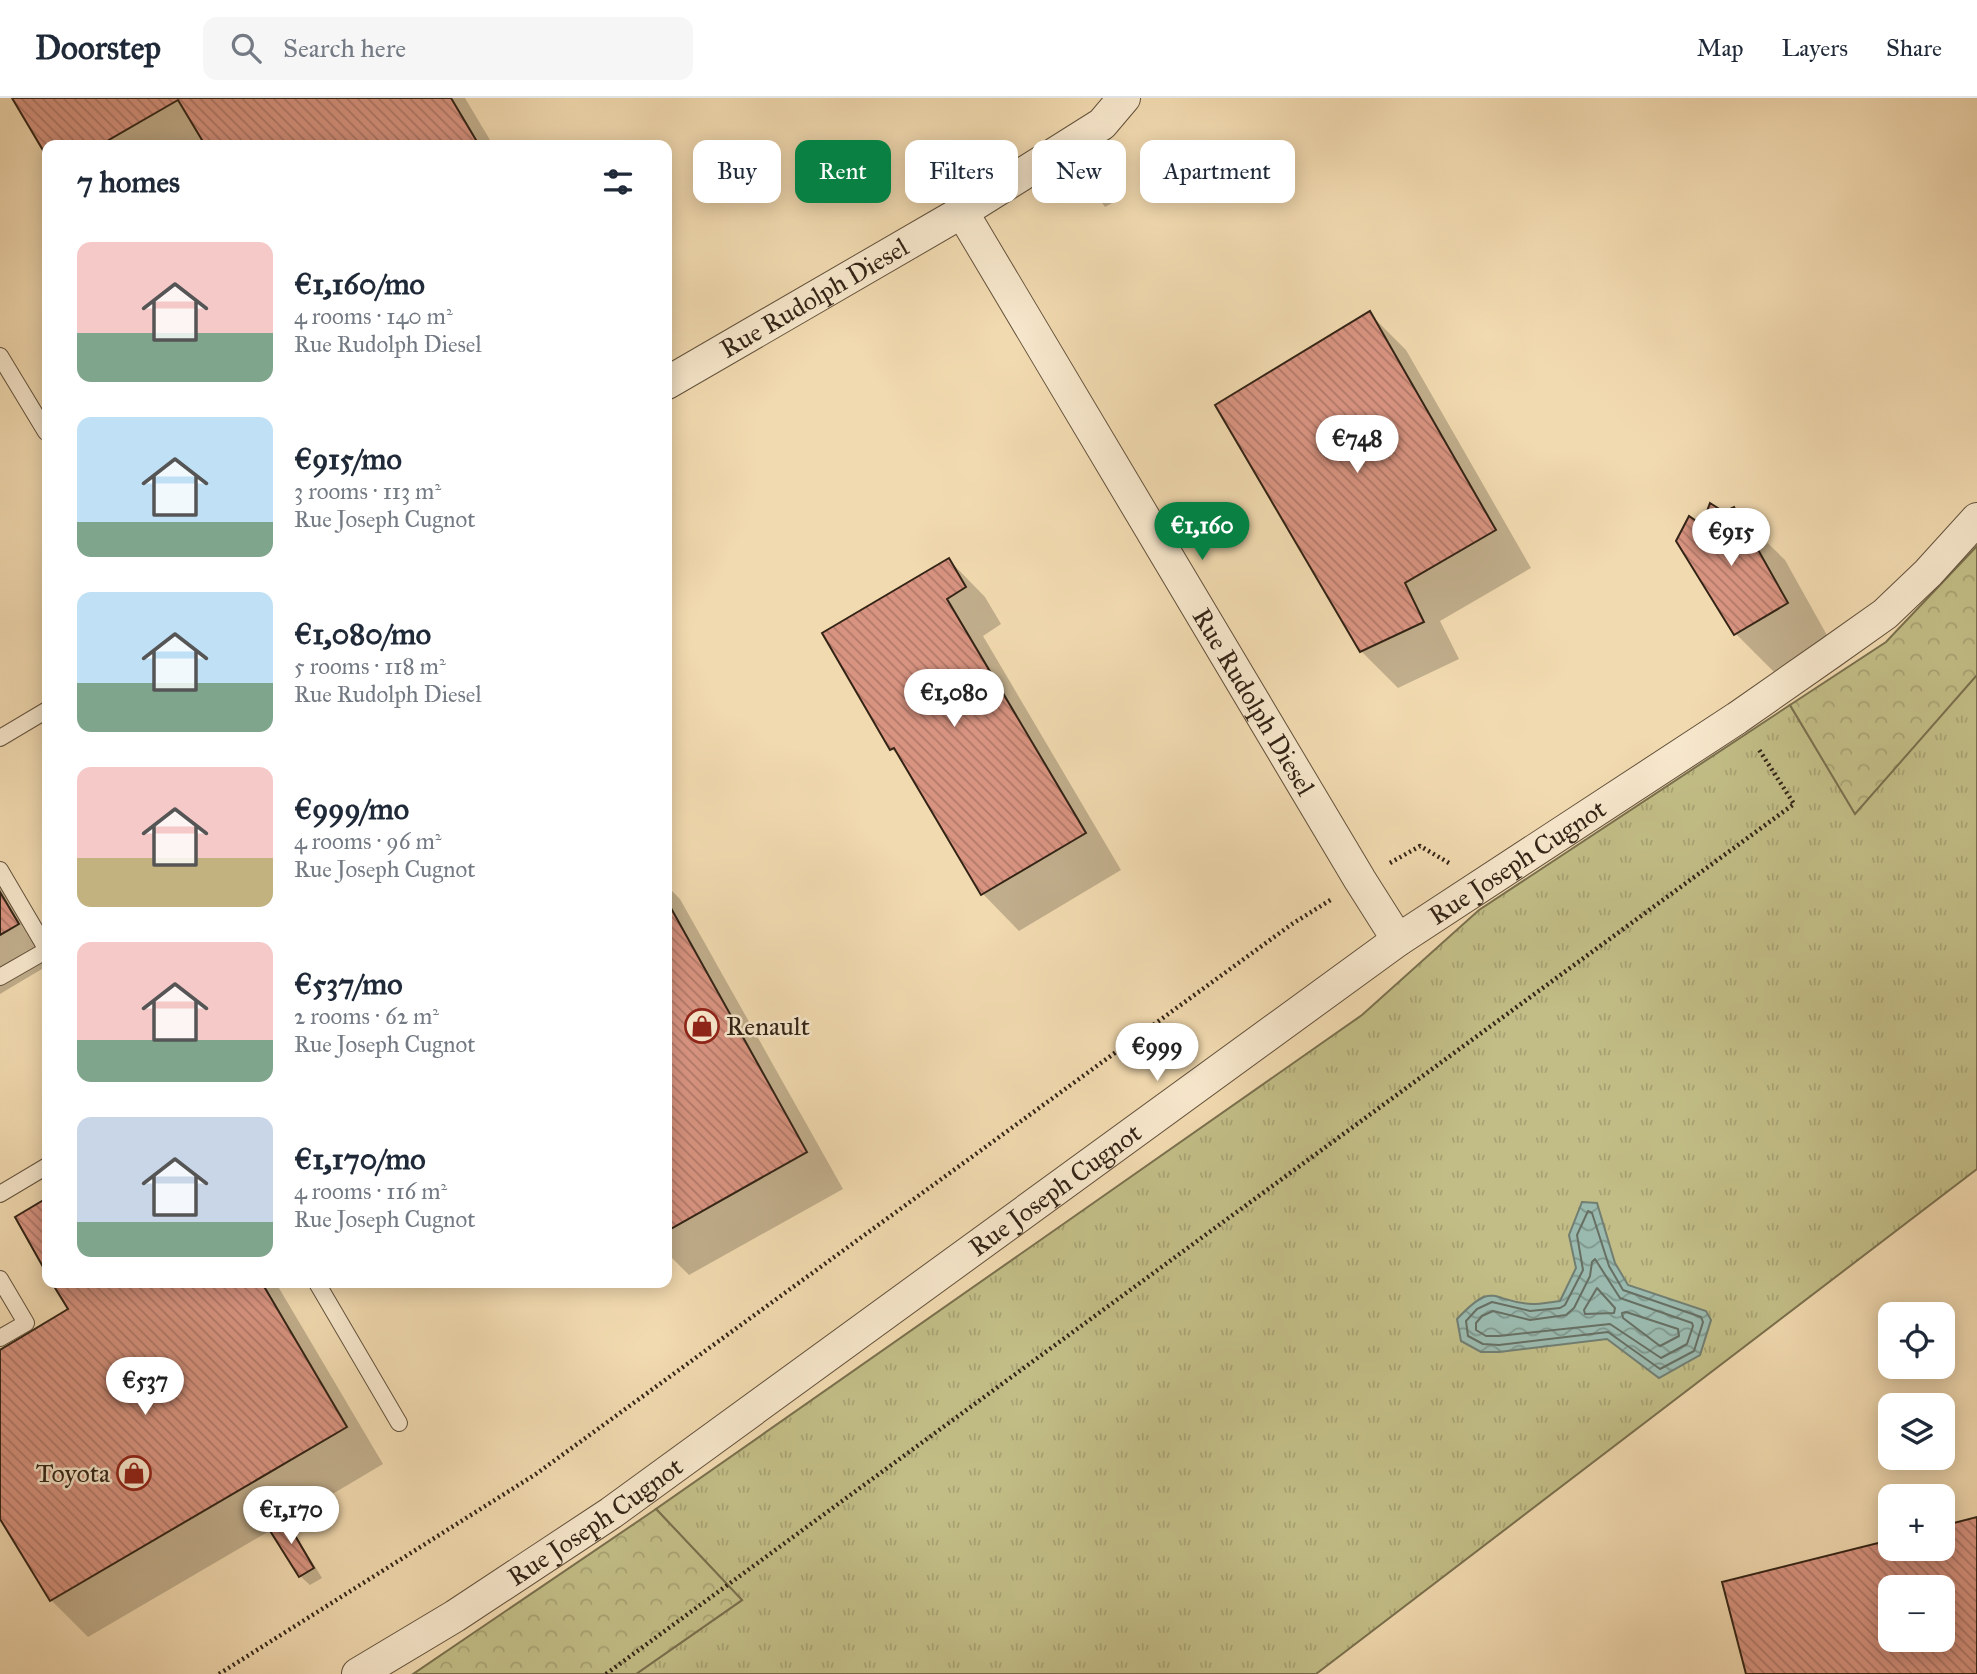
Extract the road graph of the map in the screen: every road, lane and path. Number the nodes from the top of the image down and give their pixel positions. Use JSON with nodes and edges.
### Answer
{"nodes":[{"id":1,"x":1124,"y":98,"type":"edge"},
{"id":2,"x":962,"y":212,"type":"junction"},
{"id":3,"x":0,"y":356,"type":"edge"},
{"id":4,"x":672,"y":380,"type":"edge"},
{"id":5,"x":42,"y":425,"type":"edge"},
{"id":6,"x":1977,"y":519,"type":"edge"},
{"id":7,"x":42,"y":713,"type":"edge"},
{"id":8,"x":1737,"y":718,"type":"junction"},
{"id":9,"x":0,"y":738,"type":"edge"},
{"id":10,"x":1453,"y":865,"type":"dead end"},
{"id":11,"x":0,"y":870,"type":"edge"},
{"id":12,"x":1360,"y":880,"type":"junction"},
{"id":13,"x":1398,"y":940,"type":"junction"},
{"id":14,"x":42,"y":941,"type":"edge"},
{"id":15,"x":42,"y":953,"type":"edge"},
{"id":16,"x":0,"y":977,"type":"edge"},
{"id":17,"x":42,"y":1169,"type":"edge"},
{"id":18,"x":0,"y":1194,"type":"edge"},
{"id":19,"x":0,"y":1279,"type":"edge"},
{"id":20,"x":320,"y":1288,"type":"edge"},
{"id":21,"x":0,"y":1338,"type":"edge"},
{"id":22,"x":398,"y":1423,"type":"dead end"},
{"id":23,"x":219,"y":1674,"type":"edge"},
{"id":24,"x":358,"y":1674,"type":"edge"},
{"id":25,"x":606,"y":1674,"type":"edge"}],
"edges":[{"from":1,"to":2,"type":"street","name":"Rue Rudolph Diesel"},
{"from":2,"to":4,"type":"street","name":"Rue Rudolph Diesel"},
{"from":2,"to":12,"type":"street","name":"Rue Rudolph Diesel"},
{"from":3,"to":5,"type":"lane"},
{"from":6,"to":8,"type":"street","name":"Rue Joseph Cugnot"},
{"from":7,"to":9,"type":"lane"},
{"from":8,"to":13,"type":"street","name":"Rue Joseph Cugnot"},
{"from":8,"to":25,"type":"path"},
{"from":10,"to":12,"type":"path"},
{"from":11,"to":14,"type":"lane"},
{"from":12,"to":13,"type":"street","name":"Rue Rudolph Diesel"},
{"from":12,"to":23,"type":"path"},
{"from":13,"to":24,"type":"street","name":"Rue Joseph Cugnot"},
{"from":15,"to":16,"type":"lane"},
{"from":17,"to":18,"type":"lane"},
{"from":19,"to":21,"type":"lane"},
{"from":20,"to":22,"type":"lane"}]}
